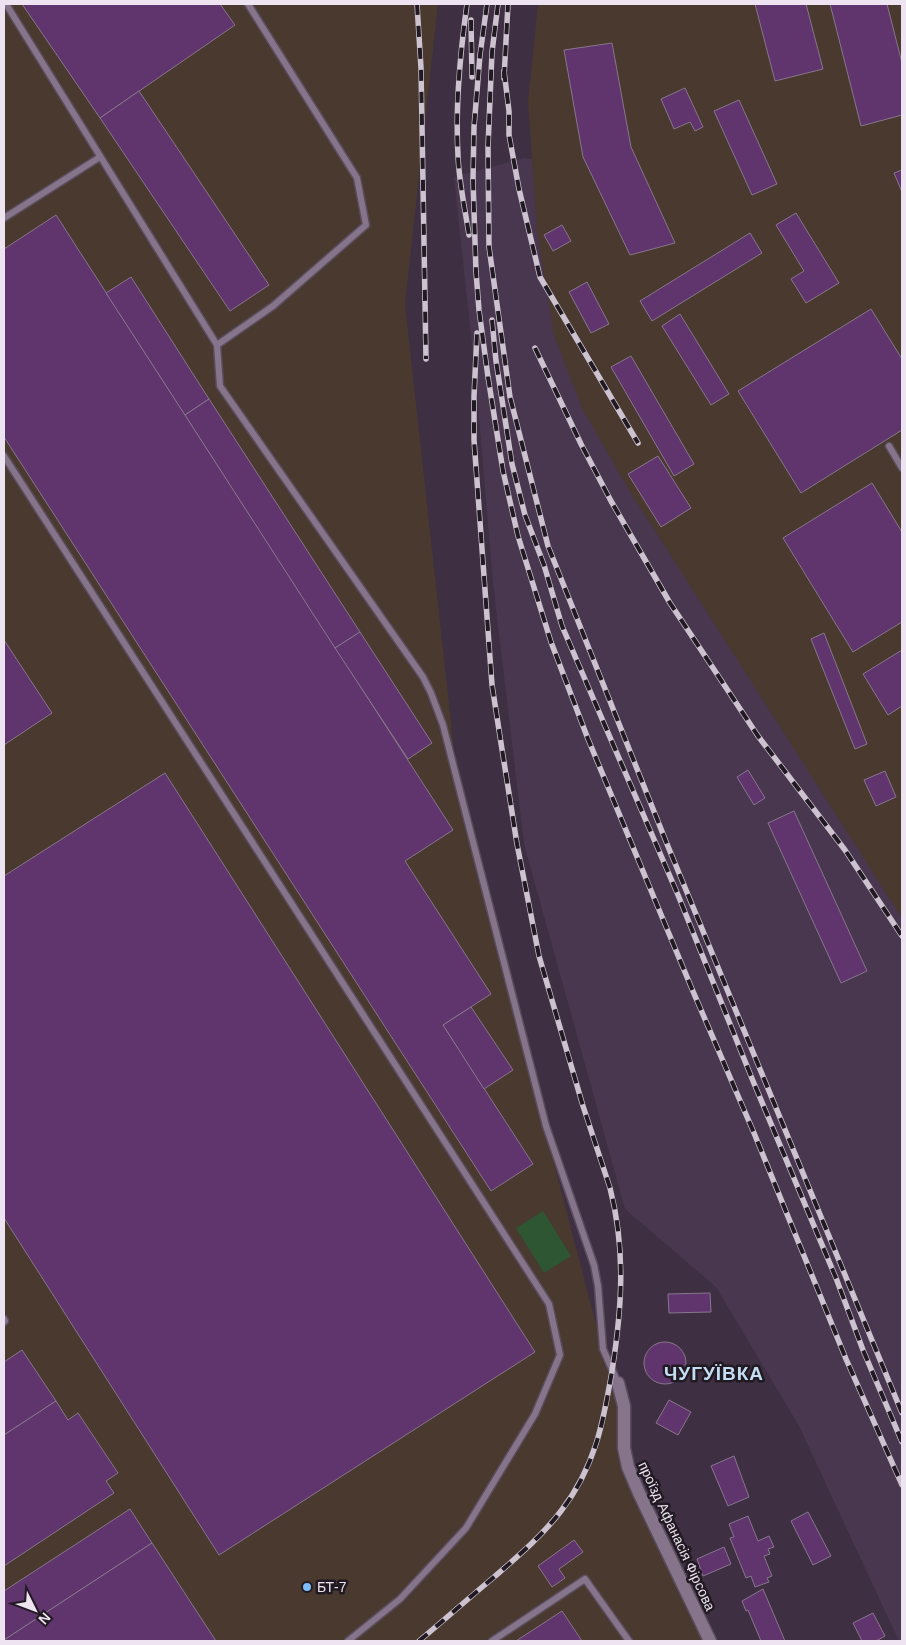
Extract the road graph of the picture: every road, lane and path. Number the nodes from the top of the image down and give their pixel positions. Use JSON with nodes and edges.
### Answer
{"nodes":[{"id":1,"x":6,"y":4,"type":"edge"},
{"id":2,"x":248,"y":4,"type":"edge"},
{"id":3,"x":100,"y":157,"type":"junction"},
{"id":4,"x":4,"y":218,"type":"edge"},
{"id":5,"x":217,"y":346,"type":"junction"},
{"id":6,"x":889,"y":446,"type":"dead end"},
{"id":7,"x":4,"y":456,"type":"edge"},
{"id":8,"x":902,"y":468,"type":"edge"},
{"id":9,"x":618,"y":1383,"type":"joint"},
{"id":10,"x":348,"y":1641,"type":"edge"},
{"id":11,"x":492,"y":1641,"type":"edge"},
{"id":12,"x":629,"y":1641,"type":"edge"},
{"id":13,"x":710,"y":1641,"type":"edge"}],
"edges":[{"from":1,"to":3,"type":"lane"},
{"from":2,"to":5,"type":"lane"},
{"from":3,"to":4,"type":"lane"},
{"from":3,"to":5,"type":"lane"},
{"from":5,"to":9,"type":"lane"},
{"from":6,"to":8,"type":"lane"},
{"from":7,"to":10,"type":"lane"},
{"from":9,"to":13,"type":"street","name":"проїзд Афанасія Фірсова"},
{"from":11,"to":12,"type":"lane"}]}
